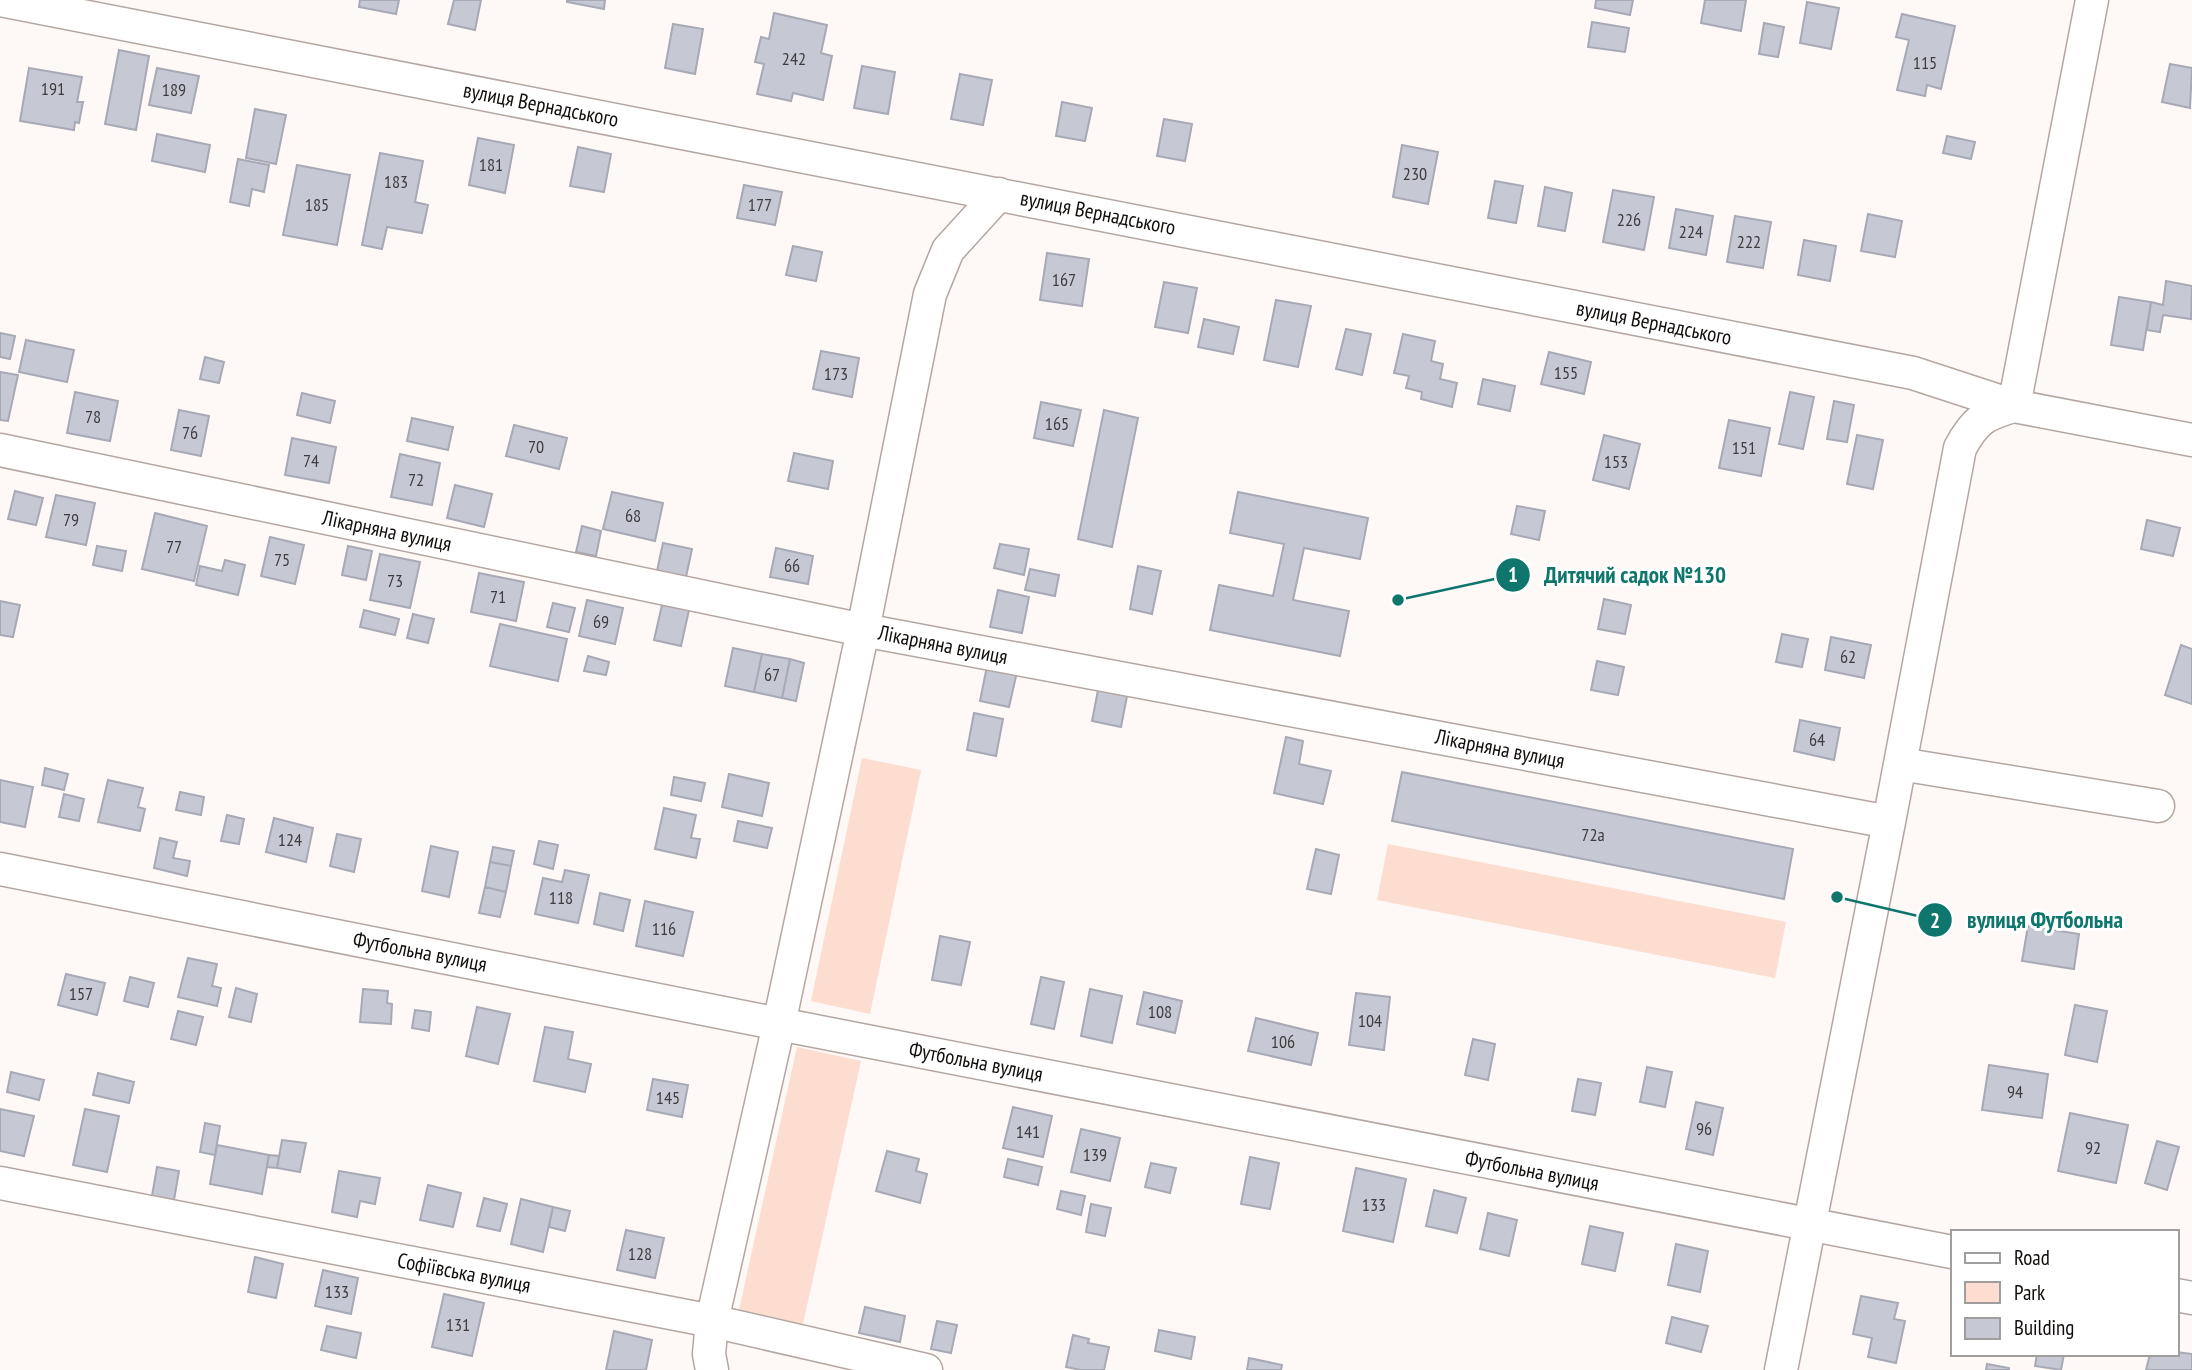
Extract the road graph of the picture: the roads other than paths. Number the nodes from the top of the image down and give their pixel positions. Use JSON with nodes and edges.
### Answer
{"nodes":[{"id":1,"x":0,"y":0,"type":"edge"},
{"id":2,"x":2092,"y":0,"type":"edge"},
{"id":3,"x":999,"y":194,"type":"junction"},
{"id":4,"x":2014,"y":406,"type":"junction"},
{"id":5,"x":2192,"y":440,"type":"edge"},
{"id":6,"x":0,"y":450,"type":"edge"},
{"id":7,"x":863,"y":630,"type":"junction"},
{"id":8,"x":1900,"y":764,"type":"junction"},
{"id":9,"x":2158,"y":806,"type":"dead end"},
{"id":10,"x":1889,"y":822,"type":"junction"},
{"id":11,"x":0,"y":869,"type":"edge"},
{"id":12,"x":779,"y":1024,"type":"junction"},
{"id":13,"x":0,"y":1183,"type":"edge"},
{"id":14,"x":1809,"y":1225,"type":"junction"},
{"id":15,"x":1951,"y":1252,"type":"edge"},
{"id":16,"x":712,"y":1321,"type":"junction"},
{"id":17,"x":712,"y":1370,"type":"edge"},
{"id":18,"x":926,"y":1370,"type":"edge"},
{"id":19,"x":1781,"y":1370,"type":"edge"}],
"edges":[{"from":1,"to":3,"type":"street","name":"вулиця Вернадського"},
{"from":2,"to":4,"type":"street"},
{"from":3,"to":4,"type":"street","name":"вулиця Вернадського"},
{"from":3,"to":7,"type":"street"},
{"from":4,"to":5,"type":"street","name":"вулиця Вернадського"},
{"from":4,"to":8,"type":"street"},
{"from":6,"to":7,"type":"street","name":"Лікарняна вулиця"},
{"from":7,"to":10,"type":"street","name":"Лікарняна вулиця"},
{"from":7,"to":12,"type":"street"},
{"from":8,"to":9,"type":"street"},
{"from":8,"to":10,"type":"street"},
{"from":10,"to":14,"type":"street"},
{"from":11,"to":12,"type":"street","name":"Футбольна вулиця"},
{"from":12,"to":14,"type":"street","name":"Футбольна вулиця"},
{"from":12,"to":16,"type":"street"},
{"from":13,"to":16,"type":"street","name":"Софіївська вулиця"},
{"from":14,"to":15,"type":"street","name":"Футбольна вулиця"},
{"from":14,"to":19,"type":"street"},
{"from":16,"to":17,"type":"street"},
{"from":16,"to":18,"type":"street","name":"Софіївська вулиця"}]}
